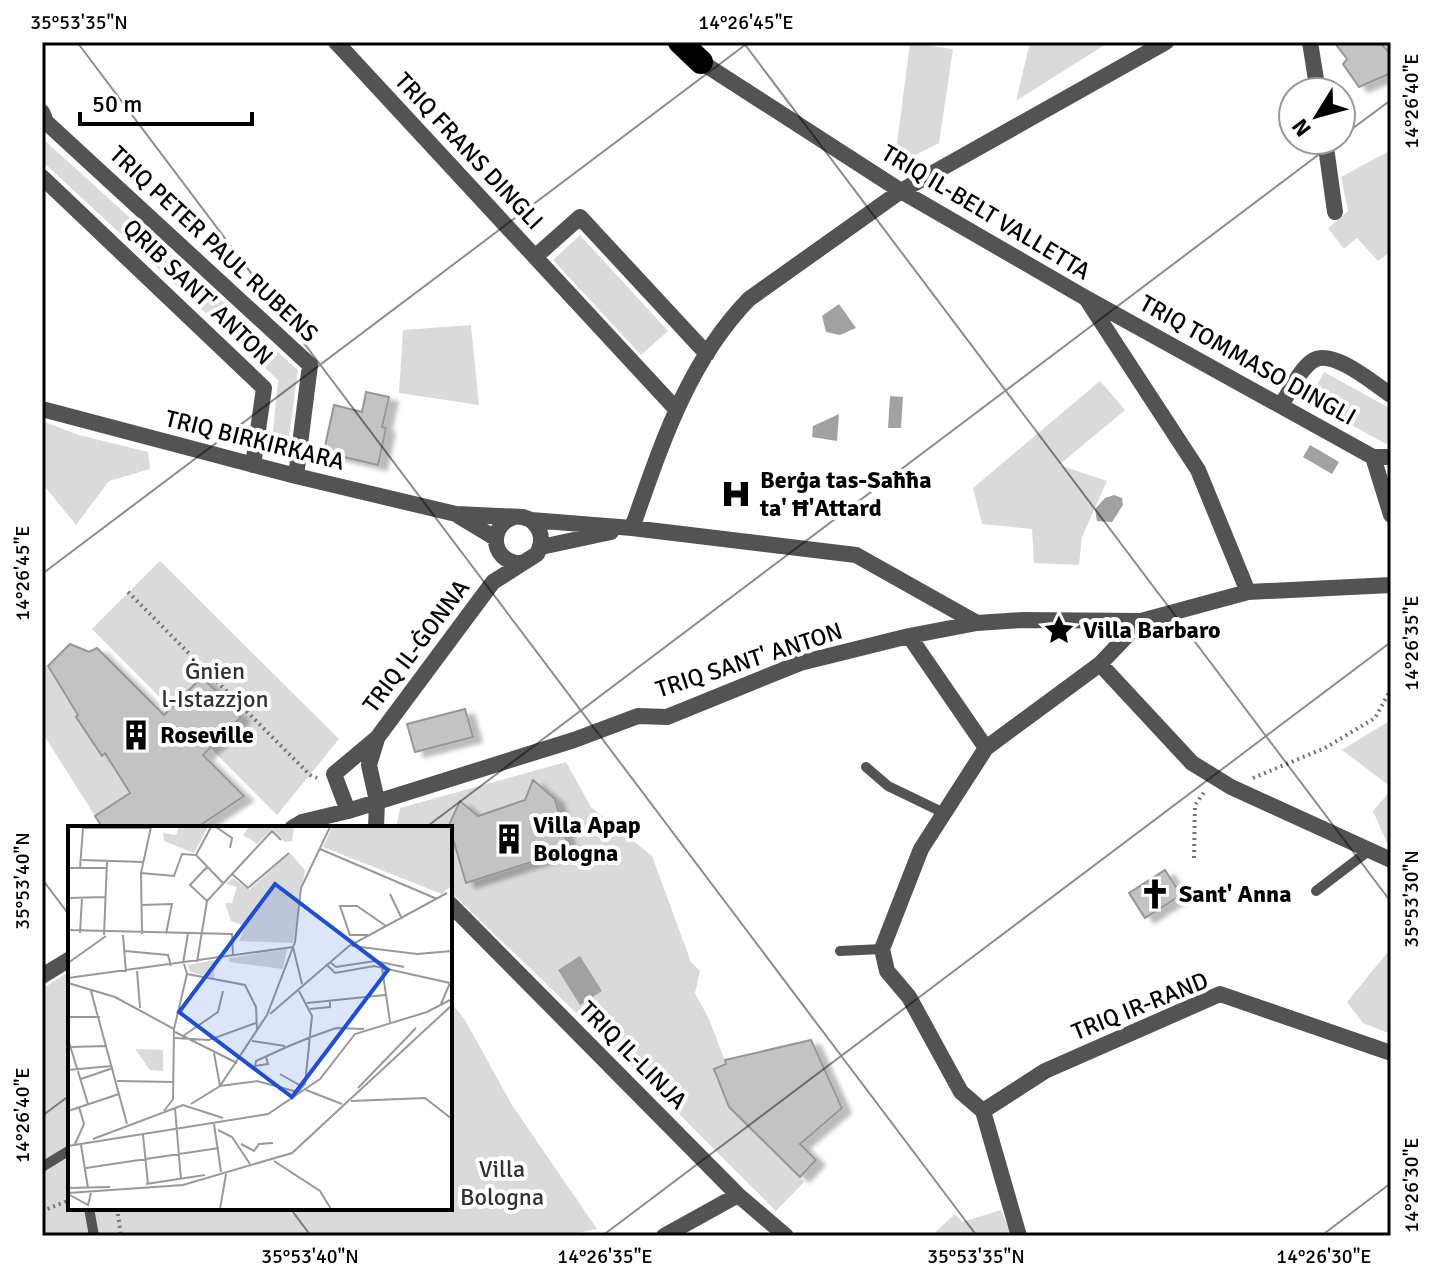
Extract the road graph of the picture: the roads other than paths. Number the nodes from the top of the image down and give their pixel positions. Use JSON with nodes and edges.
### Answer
{"nodes":[{"id":1,"x":336,"y":42,"type":"edge"},
{"id":2,"x":682,"y":42,"type":"edge"},
{"id":3,"x":1166,"y":42,"type":"edge"},
{"id":4,"x":1310,"y":42,"type":"edge"},
{"id":5,"x":701,"y":62,"type":"joint"},
{"id":6,"x":1315,"y":76,"type":"edge"},
{"id":7,"x":42,"y":112,"type":"edge"},
{"id":8,"x":1327,"y":156,"type":"edge"},
{"id":9,"x":42,"y":177,"type":"edge"},
{"id":10,"x":901,"y":191,"type":"junction"},
{"id":11,"x":1335,"y":212,"type":"dead end"},
{"id":12,"x":535,"y":257,"type":"junction"},
{"id":13,"x":1084,"y":297,"type":"junction"},
{"id":14,"x":707,"y":354,"type":"junction"},
{"id":15,"x":1391,"y":395,"type":"edge"},
{"id":16,"x":1281,"y":405,"type":"junction"},
{"id":17,"x":675,"y":408,"type":"junction"},
{"id":18,"x":42,"y":409,"type":"edge"},
{"id":19,"x":1373,"y":457,"type":"junction"},
{"id":20,"x":1391,"y":457,"type":"edge"},
{"id":21,"x":253,"y":465,"type":"junction"},
{"id":22,"x":296,"y":476,"type":"junction"},
{"id":23,"x":456,"y":514,"type":"junction"},
{"id":24,"x":1391,"y":515,"type":"edge"},
{"id":25,"x":523,"y":519,"type":"junction"},
{"id":26,"x":632,"y":528,"type":"junction"},
{"id":27,"x":497,"y":546,"type":"junction"},
{"id":28,"x":541,"y":547,"type":"junction"},
{"id":29,"x":523,"y":563,"type":"junction"},
{"id":30,"x":493,"y":582,"type":"junction"},
{"id":31,"x":1391,"y":585,"type":"edge"},
{"id":32,"x":1248,"y":592,"type":"junction"},
{"id":33,"x":1141,"y":621,"type":"junction"},
{"id":34,"x":977,"y":623,"type":"junction"},
{"id":35,"x":909,"y":636,"type":"junction"},
{"id":36,"x":1100,"y":664,"type":"junction"},
{"id":37,"x":377,"y":738,"type":"junction"},
{"id":38,"x":986,"y":748,"type":"junction"},
{"id":39,"x":866,"y":767,"type":"dead end"},
{"id":40,"x":377,"y":801,"type":"junction"},
{"id":41,"x":348,"y":811,"type":"junction"},
{"id":42,"x":944,"y":813,"type":"junction"},
{"id":43,"x":295,"y":826,"type":"edge"},
{"id":44,"x":372,"y":826,"type":"edge"},
{"id":45,"x":375,"y":826,"type":"edge"},
{"id":46,"x":1371,"y":849,"type":"junction"},
{"id":47,"x":1391,"y":860,"type":"edge"},
{"id":48,"x":1316,"y":891,"type":"dead end"},
{"id":49,"x":452,"y":906,"type":"edge"},
{"id":50,"x":882,"y":949,"type":"junction"},
{"id":51,"x":840,"y":951,"type":"dead end"},
{"id":52,"x":68,"y":960,"type":"edge"},
{"id":53,"x":42,"y":976,"type":"edge"},
{"id":54,"x":1391,"y":1053,"type":"edge"},
{"id":55,"x":983,"y":1111,"type":"junction"},
{"id":56,"x":68,"y":1154,"type":"edge"},
{"id":57,"x":42,"y":1167,"type":"edge"},
{"id":58,"x":738,"y":1195,"type":"junction"},
{"id":59,"x":89,"y":1210,"type":"edge"},
{"id":60,"x":94,"y":1236,"type":"edge"},
{"id":61,"x":664,"y":1236,"type":"edge"},
{"id":62,"x":786,"y":1236,"type":"edge"},
{"id":63,"x":1019,"y":1236,"type":"edge"}],
"edges":[{"from":1,"to":12,"type":"street","name":"TRIQ FRANS DINGLI"},
{"from":2,"to":5,"type":"highway"},
{"from":3,"to":10,"type":"street"},
{"from":4,"to":6,"type":"street"},
{"from":5,"to":10,"type":"street","name":"TRIQ IL-BELT VALLETTA"},
{"from":7,"to":22,"type":"street","name":"TRIQ PETER PAUL RUBENS"},
{"from":8,"to":11,"type":"street"},
{"from":9,"to":21,"type":"street","name":"QRIB SANT' ANTON"},
{"from":10,"to":13,"type":"street","name":"TRIQ IL-BELT VALLETTA"},
{"from":10,"to":14,"type":"street"},
{"from":12,"to":14,"type":"street","name":"TRIQ FRANS DINGLI"},
{"from":12,"to":17,"type":"street","name":"TRIQ FRANS DINGLI"},
{"from":13,"to":16,"type":"street","name":"TRIQ TOMMASO DINGLI"},
{"from":13,"to":32,"type":"street","name":"TRIQ IL-BELT VALLETTA"},
{"from":14,"to":17,"type":"street"},
{"from":15,"to":16,"type":"street"},
{"from":16,"to":19,"type":"street","name":"TRIQ TOMMASO DINGLI"},
{"from":17,"to":26,"type":"street"},
{"from":18,"to":21,"type":"street","name":"TRIQ BIRKIRKARA"},
{"from":19,"to":20,"type":"street","name":"TRIQ TOMMASO DINGLI"},
{"from":19,"to":24,"type":"street"},
{"from":21,"to":22,"type":"street","name":"TRIQ BIRKIRKARA"},
{"from":22,"to":23,"type":"street","name":"TRIQ BIRKIRKARA"},
{"from":23,"to":25,"type":"street","name":"TRIQ BIRKIRKARA"},
{"from":23,"to":27,"type":"street","name":"TRIQ BIRKIRKARA"},
{"from":25,"to":26,"type":"street","name":"TRIQ BIRKIRKARA"},
{"from":25,"to":27,"type":"street"},
{"from":25,"to":28,"type":"street"},
{"from":26,"to":28,"type":"street","name":"TRIQ BIRKIRKARA"},
{"from":26,"to":34,"type":"street","name":"TRIQ BIRKIRKARA"},
{"from":27,"to":29,"type":"street","name":"TRIQ BIRKIRKARA"},
{"from":27,"to":30,"type":"street","name":"TRIQ IL-ĠONNA"},
{"from":28,"to":29,"type":"street","name":"TRIQ BIRKIRKARA"},
{"from":29,"to":30,"type":"street","name":"TRIQ IL-ĠONNA"},
{"from":30,"to":37,"type":"street","name":"TRIQ IL-ĠONNA"},
{"from":31,"to":32,"type":"street","name":"TRIQ SANT' ANTON"},
{"from":32,"to":33,"type":"street","name":"TRIQ SANT' ANTON"},
{"from":33,"to":34,"type":"street","name":"TRIQ SANT' ANTON"},
{"from":33,"to":36,"type":"street"},
{"from":34,"to":35,"type":"street","name":"TRIQ SANT' ANTON"},
{"from":35,"to":38,"type":"street"},
{"from":35,"to":40,"type":"street","name":"TRIQ SANT' ANTON"},
{"from":36,"to":38,"type":"street"},
{"from":36,"to":46,"type":"street"},
{"from":37,"to":40,"type":"street","name":"TRIQ IL-ĠONNA"},
{"from":37,"to":41,"type":"street","name":"TRIQ IL-ĠONNA"},
{"from":38,"to":42,"type":"street"},
{"from":39,"to":42,"type":"lane"},
{"from":40,"to":41,"type":"street","name":"TRIQ SANT' ANTON"},
{"from":40,"to":45,"type":"street"},
{"from":41,"to":43,"type":"street","name":"TRIQ SANT' ANTON"},
{"from":41,"to":44,"type":"street"},
{"from":42,"to":50,"type":"street"},
{"from":46,"to":47,"type":"street"},
{"from":46,"to":48,"type":"lane"},
{"from":49,"to":58,"type":"street","name":"TRIQ IL-LINJA"},
{"from":50,"to":51,"type":"lane"},
{"from":50,"to":55,"type":"street"},
{"from":52,"to":53,"type":"street"},
{"from":54,"to":55,"type":"street","name":"TRIQ IR-RAND"},
{"from":55,"to":63,"type":"street"},
{"from":56,"to":57,"type":"lane"},
{"from":58,"to":61,"type":"street"},
{"from":58,"to":62,"type":"street","name":"TRIQ IL-LINJA"},
{"from":59,"to":60,"type":"lane"}]}
